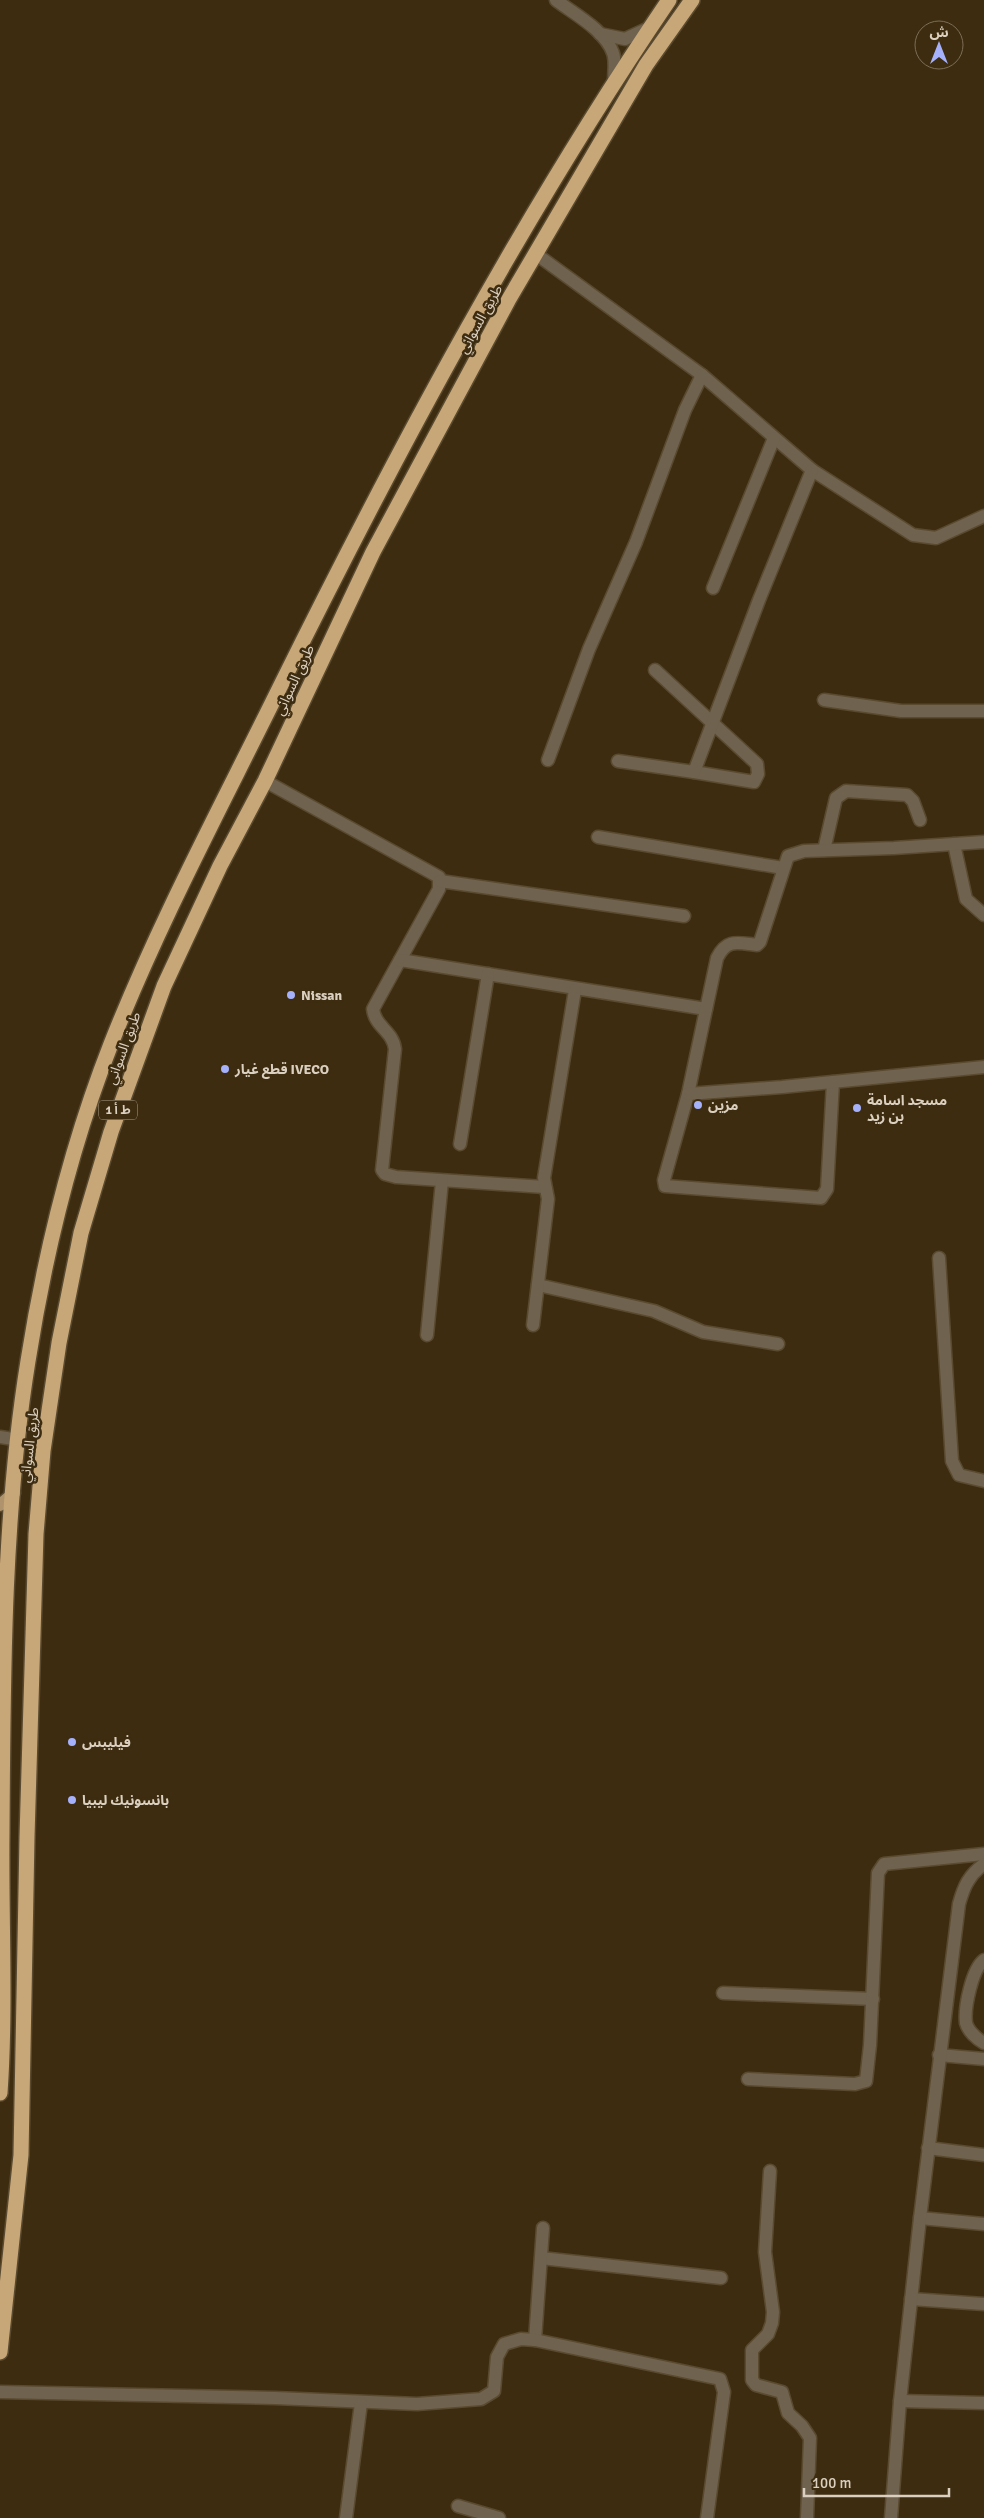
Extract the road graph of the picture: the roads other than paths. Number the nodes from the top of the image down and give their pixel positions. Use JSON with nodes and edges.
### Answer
{"nodes":[{"id":1,"x":556,"y":0,"type":"edge"},
{"id":2,"x":669,"y":0,"type":"edge"},
{"id":3,"x":692,"y":0,"type":"edge"},
{"id":4,"x":651,"y":27,"type":"junction"},
{"id":5,"x":600,"y":34,"type":"junction"},
{"id":6,"x":614,"y":81,"type":"junction"},
{"id":7,"x":536,"y":254,"type":"junction"},
{"id":8,"x":702,"y":376,"type":"junction"},
{"id":9,"x":774,"y":438,"type":"junction"},
{"id":10,"x":812,"y":470,"type":"junction"},
{"id":11,"x":984,"y":516,"type":"edge"},
{"id":12,"x":713,"y":588,"type":"dead end"},
{"id":13,"x":656,"y":670,"type":"dead end"},
{"id":14,"x":824,"y":700,"type":"dead end"},
{"id":15,"x":984,"y":711,"type":"edge"},
{"id":16,"x":712,"y":724,"type":"junction"},
{"id":17,"x":548,"y":760,"type":"dead end"},
{"id":18,"x":618,"y":761,"type":"dead end"},
{"id":19,"x":694,"y":772,"type":"junction"},
{"id":20,"x":265,"y":781,"type":"junction"},
{"id":21,"x":920,"y":820,"type":"dead end"},
{"id":22,"x":598,"y":837,"type":"dead end"},
{"id":23,"x":984,"y":842,"type":"edge"},
{"id":24,"x":954,"y":844,"type":"junction"},
{"id":25,"x":824,"y":850,"type":"junction"},
{"id":26,"x":783,"y":868,"type":"junction"},
{"id":27,"x":440,"y":881,"type":"junction"},
{"id":28,"x":984,"y":914,"type":"edge"},
{"id":29,"x":684,"y":916,"type":"dead end"},
{"id":30,"x":400,"y":960,"type":"junction"},
{"id":31,"x":488,"y":974,"type":"junction"},
{"id":32,"x":575,"y":990,"type":"junction"},
{"id":33,"x":706,"y":1009,"type":"junction"},
{"id":34,"x":984,"y":1067,"type":"edge"},
{"id":35,"x":834,"y":1082,"type":"junction"},
{"id":36,"x":688,"y":1094,"type":"junction"},
{"id":37,"x":460,"y":1144,"type":"dead end"},
{"id":38,"x":442,"y":1181,"type":"junction"},
{"id":39,"x":544,"y":1187,"type":"junction"},
{"id":40,"x":939,"y":1258,"type":"dead end"},
{"id":41,"x":538,"y":1285,"type":"junction"},
{"id":42,"x":533,"y":1325,"type":"dead end"},
{"id":43,"x":427,"y":1335,"type":"dead end"},
{"id":44,"x":778,"y":1344,"type":"dead end"},
{"id":45,"x":0,"y":1437,"type":"edge"},
{"id":46,"x":19,"y":1440,"type":"junction"},
{"id":47,"x":984,"y":1481,"type":"edge"},
{"id":48,"x":14,"y":1493,"type":"junction"},
{"id":49,"x":0,"y":1505,"type":"edge"},
{"id":50,"x":4,"y":1546,"type":"edge"},
{"id":51,"x":984,"y":1854,"type":"edge"},
{"id":52,"x":984,"y":1864,"type":"edge"},
{"id":53,"x":984,"y":1960,"type":"edge"},
{"id":54,"x":723,"y":1992,"type":"dead end"},
{"id":55,"x":873,"y":1999,"type":"junction"},
{"id":56,"x":984,"y":2043,"type":"edge"},
{"id":57,"x":939,"y":2055,"type":"junction"},
{"id":58,"x":984,"y":2059,"type":"edge"},
{"id":59,"x":748,"y":2079,"type":"dead end"},
{"id":60,"x":0,"y":2093,"type":"edge"},
{"id":61,"x":928,"y":2148,"type":"junction"},
{"id":62,"x":984,"y":2155,"type":"edge"},
{"id":63,"x":770,"y":2171,"type":"dead end"},
{"id":64,"x":920,"y":2218,"type":"junction"},
{"id":65,"x":984,"y":2224,"type":"edge"},
{"id":66,"x":543,"y":2228,"type":"dead end"},
{"id":67,"x":541,"y":2258,"type":"junction"},
{"id":68,"x":721,"y":2278,"type":"dead end"},
{"id":69,"x":911,"y":2299,"type":"junction"},
{"id":70,"x":984,"y":2304,"type":"edge"},
{"id":71,"x":535,"y":2340,"type":"junction"},
{"id":72,"x":0,"y":2352,"type":"edge"},
{"id":73,"x":0,"y":2392,"type":"edge"},
{"id":74,"x":900,"y":2401,"type":"junction"},
{"id":75,"x":362,"y":2403,"type":"junction"},
{"id":76,"x":984,"y":2403,"type":"edge"},
{"id":77,"x":458,"y":2506,"type":"dead end"},
{"id":78,"x":346,"y":2518,"type":"edge"},
{"id":79,"x":499,"y":2518,"type":"edge"},
{"id":80,"x":707,"y":2518,"type":"edge"},
{"id":81,"x":807,"y":2518,"type":"edge"},
{"id":82,"x":891,"y":2518,"type":"edge"}],
"edges":[{"from":1,"to":5,"type":"street"},
{"from":2,"to":4,"type":"highway","name":"طريق السواني","number":"ط أ 1"},
{"from":3,"to":7,"type":"highway","name":"طريق السواني","number":"ط أ 1"},
{"from":4,"to":5,"type":"street"},
{"from":4,"to":6,"type":"highway","name":"طريق السواني","number":"ط أ 1"},
{"from":5,"to":6,"type":"street"},
{"from":6,"to":46,"type":"highway","name":"طريق السواني","number":"ط أ 1"},
{"from":7,"to":8,"type":"street"},
{"from":7,"to":20,"type":"highway","name":"طريق السواني","number":"ط أ 1"},
{"from":8,"to":9,"type":"street"},
{"from":8,"to":17,"type":"street"},
{"from":9,"to":10,"type":"street"},
{"from":9,"to":12,"type":"street"},
{"from":10,"to":11,"type":"street"},
{"from":10,"to":16,"type":"street"},
{"from":13,"to":16,"type":"street"},
{"from":14,"to":15,"type":"street"},
{"from":16,"to":19,"type":"street"},
{"from":16,"to":19,"type":"street"},
{"from":18,"to":19,"type":"street"},
{"from":20,"to":27,"type":"street"},
{"from":20,"to":72,"type":"highway","name":"طريق السواني","number":"ط أ 1"},
{"from":21,"to":25,"type":"street"},
{"from":22,"to":26,"type":"street"},
{"from":23,"to":24,"type":"street"},
{"from":24,"to":25,"type":"street"},
{"from":24,"to":28,"type":"street"},
{"from":25,"to":26,"type":"street"},
{"from":26,"to":33,"type":"street"},
{"from":27,"to":29,"type":"street"},
{"from":27,"to":30,"type":"street"},
{"from":30,"to":31,"type":"street"},
{"from":30,"to":38,"type":"street"},
{"from":31,"to":32,"type":"street"},
{"from":31,"to":37,"type":"street"},
{"from":32,"to":33,"type":"street"},
{"from":32,"to":39,"type":"street"},
{"from":33,"to":36,"type":"street"},
{"from":34,"to":35,"type":"street"},
{"from":35,"to":36,"type":"street"},
{"from":35,"to":36,"type":"street"},
{"from":38,"to":39,"type":"street"},
{"from":38,"to":43,"type":"street"},
{"from":39,"to":41,"type":"street"},
{"from":40,"to":47,"type":"street"},
{"from":41,"to":42,"type":"street"},
{"from":41,"to":44,"type":"street"},
{"from":45,"to":46,"type":"street"},
{"from":46,"to":48,"type":"highway","name":"طريق السواني","number":"ط أ 1"},
{"from":48,"to":49,"type":"main road"},
{"from":48,"to":50,"type":"highway","name":"طريق السواني","number":"ط أ 1"},
{"from":50,"to":60,"type":"highway","name":"طريق السواني","number":"ط أ 1"},
{"from":51,"to":55,"type":"street"},
{"from":52,"to":57,"type":"street"},
{"from":53,"to":56,"type":"street"},
{"from":54,"to":55,"type":"street"},
{"from":55,"to":59,"type":"street"},
{"from":57,"to":58,"type":"street"},
{"from":57,"to":61,"type":"street"},
{"from":61,"to":62,"type":"street"},
{"from":61,"to":64,"type":"street"},
{"from":63,"to":81,"type":"street"},
{"from":64,"to":65,"type":"street"},
{"from":64,"to":69,"type":"street"},
{"from":66,"to":67,"type":"street"},
{"from":67,"to":68,"type":"street"},
{"from":67,"to":71,"type":"street"},
{"from":69,"to":70,"type":"street"},
{"from":69,"to":74,"type":"street"},
{"from":71,"to":75,"type":"street"},
{"from":71,"to":80,"type":"street"},
{"from":73,"to":75,"type":"street"},
{"from":74,"to":76,"type":"street"},
{"from":74,"to":82,"type":"street"},
{"from":75,"to":78,"type":"street"},
{"from":77,"to":79,"type":"street"}]}
